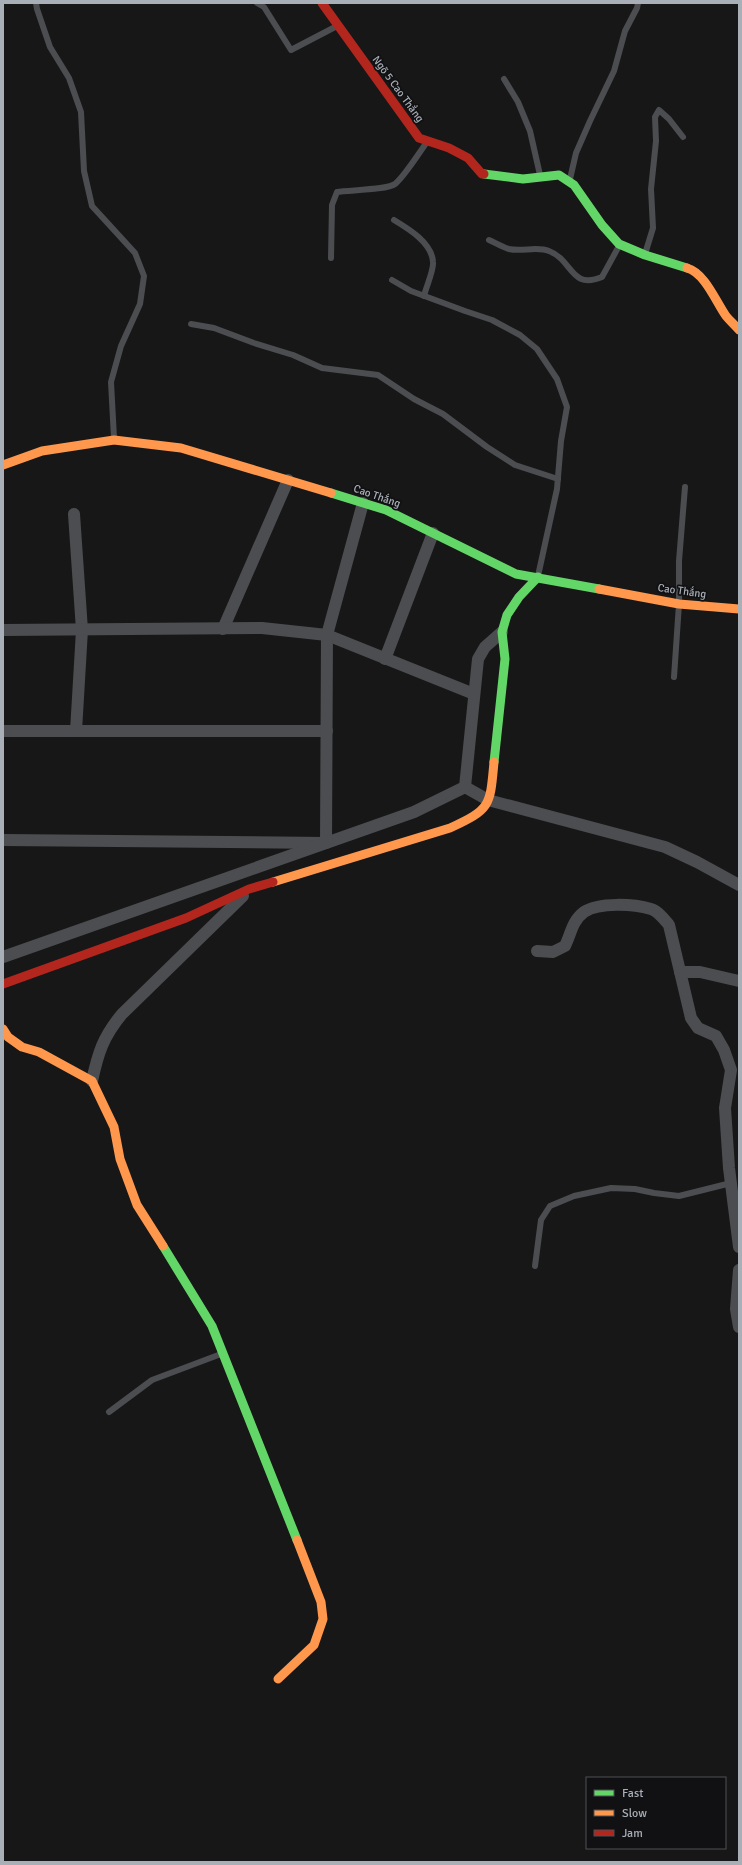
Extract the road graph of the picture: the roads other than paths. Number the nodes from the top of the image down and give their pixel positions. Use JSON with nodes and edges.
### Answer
{"nodes":[{"id":1,"x":36,"y":3,"type":"edge"},
{"id":2,"x":256,"y":3,"type":"edge"},
{"id":3,"x":322,"y":3,"type":"edge"},
{"id":4,"x":638,"y":3,"type":"edge"},
{"id":5,"x":338,"y":26,"type":"junction"},
{"id":6,"x":504,"y":79,"type":"dead end"},
{"id":7,"x":683,"y":137,"type":"dead end"},
{"id":8,"x":428,"y":141,"type":"junction"},
{"id":9,"x":541,"y":177,"type":"junction"},
{"id":10,"x":569,"y":182,"type":"junction"},
{"id":11,"x":394,"y":220,"type":"dead end"},
{"id":12,"x":489,"y":240,"type":"dead end"},
{"id":13,"x":619,"y":244,"type":"junction"},
{"id":14,"x":645,"y":255,"type":"junction"},
{"id":15,"x":331,"y":258,"type":"dead end"},
{"id":16,"x":392,"y":280,"type":"dead end"},
{"id":17,"x":424,"y":296,"type":"junction"},
{"id":18,"x":191,"y":324,"type":"dead end"},
{"id":19,"x":739,"y":330,"type":"edge"},
{"id":20,"x":114,"y":440,"type":"junction"},
{"id":21,"x":3,"y":465,"type":"edge"},
{"id":22,"x":558,"y":479,"type":"junction"},
{"id":23,"x":288,"y":480,"type":"junction"},
{"id":24,"x":685,"y":487,"type":"dead end"},
{"id":25,"x":363,"y":503,"type":"junction"},
{"id":26,"x":74,"y":514,"type":"dead end"},
{"id":27,"x":433,"y":533,"type":"junction"},
{"id":28,"x":538,"y":578,"type":"junction"},
{"id":29,"x":679,"y":604,"type":"junction"},
{"id":30,"x":739,"y":609,"type":"edge"},
{"id":31,"x":223,"y":628,"type":"junction"},
{"id":32,"x":3,"y":630,"type":"edge"},
{"id":33,"x":82,"y":630,"type":"junction"},
{"id":34,"x":502,"y":632,"type":"junction"},
{"id":35,"x":327,"y":636,"type":"junction"},
{"id":36,"x":385,"y":659,"type":"junction"},
{"id":37,"x":674,"y":677,"type":"dead end"},
{"id":38,"x":474,"y":694,"type":"junction"},
{"id":39,"x":3,"y":731,"type":"edge"},
{"id":40,"x":76,"y":731,"type":"junction"},
{"id":41,"x":327,"y":731,"type":"junction"},
{"id":42,"x":465,"y":787,"type":"junction"},
{"id":43,"x":488,"y":800,"type":"junction"},
{"id":44,"x":3,"y":840,"type":"edge"},
{"id":45,"x":326,"y":843,"type":"junction"},
{"id":46,"x":739,"y":885,"type":"edge"},
{"id":47,"x":249,"y":889,"type":"junction"},
{"id":48,"x":537,"y":951,"type":"dead end"},
{"id":49,"x":3,"y":957,"type":"edge"},
{"id":50,"x":680,"y":972,"type":"junction"},
{"id":51,"x":739,"y":981,"type":"edge"},
{"id":52,"x":3,"y":984,"type":"edge"},
{"id":53,"x":3,"y":1029,"type":"edge"},
{"id":54,"x":92,"y":1081,"type":"junction"},
{"id":55,"x":731,"y":1183,"type":"junction"},
{"id":56,"x":739,"y":1247,"type":"edge"},
{"id":57,"x":535,"y":1266,"type":"dead end"},
{"id":58,"x":739,"y":1270,"type":"edge"},
{"id":59,"x":739,"y":1327,"type":"edge"},
{"id":60,"x":223,"y":1354,"type":"junction"},
{"id":61,"x":109,"y":1412,"type":"dead end"},
{"id":62,"x":278,"y":1679,"type":"dead end"}],
"edges":[{"from":1,"to":20,"type":"lane"},
{"from":2,"to":5,"type":"lane"},
{"from":3,"to":5,"type":"street","name":"Ngõ 5 Cao Thắng"},
{"from":4,"to":10,"type":"lane"},
{"from":5,"to":8,"type":"street","name":"Ngõ 5 Cao Thắng"},
{"from":6,"to":9,"type":"lane"},
{"from":7,"to":14,"type":"lane"},
{"from":8,"to":9,"type":"street","name":"Ngõ 5 Cao Thắng"},
{"from":8,"to":15,"type":"lane"},
{"from":9,"to":10,"type":"street","name":"Ngõ 5 Cao Thắng"},
{"from":10,"to":13,"type":"street","name":"Ngõ 5 Cao Thắng"},
{"from":11,"to":17,"type":"lane"},
{"from":12,"to":13,"type":"lane"},
{"from":13,"to":14,"type":"street","name":"Ngõ 5 Cao Thắng"},
{"from":14,"to":19,"type":"street","name":"Ngõ 5 Cao Thắng"},
{"from":16,"to":17,"type":"lane"},
{"from":17,"to":22,"type":"lane"},
{"from":18,"to":22,"type":"lane"},
{"from":20,"to":21,"type":"street","name":"Cao Thắng"},
{"from":20,"to":23,"type":"street","name":"Cao Thắng"},
{"from":22,"to":28,"type":"lane"},
{"from":23,"to":25,"type":"street","name":"Cao Thắng"},
{"from":23,"to":31,"type":"street"},
{"from":24,"to":29,"type":"lane"},
{"from":25,"to":27,"type":"street","name":"Cao Thắng"},
{"from":25,"to":35,"type":"street"},
{"from":26,"to":33,"type":"street"},
{"from":27,"to":28,"type":"street","name":"Cao Thắng"},
{"from":27,"to":36,"type":"street"},
{"from":28,"to":29,"type":"street","name":"Cao Thắng"},
{"from":28,"to":34,"type":"street"},
{"from":29,"to":30,"type":"street","name":"Cao Thắng"},
{"from":29,"to":37,"type":"lane"},
{"from":31,"to":33,"type":"street"},
{"from":31,"to":35,"type":"street"},
{"from":32,"to":33,"type":"street"},
{"from":33,"to":40,"type":"street"},
{"from":34,"to":38,"type":"street"},
{"from":34,"to":43,"type":"street"},
{"from":35,"to":36,"type":"street"},
{"from":35,"to":41,"type":"street"},
{"from":36,"to":38,"type":"street"},
{"from":38,"to":42,"type":"street"},
{"from":39,"to":40,"type":"street"},
{"from":40,"to":41,"type":"street"},
{"from":41,"to":45,"type":"street"},
{"from":42,"to":43,"type":"street"},
{"from":42,"to":45,"type":"street"},
{"from":43,"to":46,"type":"street"},
{"from":43,"to":47,"type":"street"},
{"from":44,"to":45,"type":"street"},
{"from":45,"to":49,"type":"street"},
{"from":47,"to":52,"type":"street"},
{"from":47,"to":54,"type":"street"},
{"from":48,"to":50,"type":"street"},
{"from":50,"to":51,"type":"street"},
{"from":50,"to":55,"type":"street"},
{"from":53,"to":54,"type":"street"},
{"from":54,"to":60,"type":"street"},
{"from":55,"to":56,"type":"street"},
{"from":55,"to":57,"type":"lane"},
{"from":58,"to":59,"type":"street"},
{"from":60,"to":61,"type":"lane"},
{"from":60,"to":62,"type":"street"}]}
